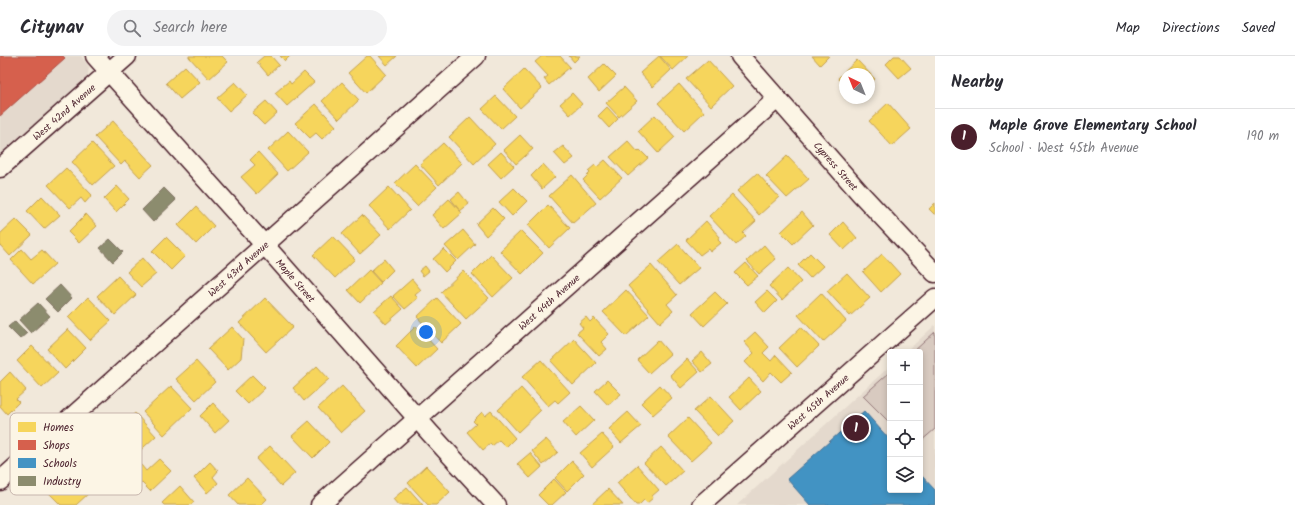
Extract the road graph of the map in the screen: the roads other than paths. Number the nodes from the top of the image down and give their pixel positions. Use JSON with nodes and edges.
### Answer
{"nodes":[{"id":1,"x":95,"y":56,"type":"edge"},
{"id":2,"x":127,"y":56,"type":"edge"},
{"id":3,"x":476,"y":56,"type":"edge"},
{"id":4,"x":740,"y":56,"type":"edge"},
{"id":5,"x":109,"y":72,"type":"junction"},
{"id":6,"x":778,"y":99,"type":"junction"},
{"id":7,"x":0,"y":168,"type":"edge"},
{"id":8,"x":264,"y":245,"type":"junction"},
{"id":9,"x":935,"y":273,"type":"edge"},
{"id":10,"x":935,"y":284,"type":"edge"},
{"id":11,"x":935,"y":289,"type":"edge"},
{"id":12,"x":935,"y":298,"type":"edge"},
{"id":13,"x":76,"y":413,"type":"edge"},
{"id":14,"x":417,"y":419,"type":"junction"},
{"id":15,"x":10,"y":472,"type":"edge"},
{"id":16,"x":0,"y":481,"type":"edge"},
{"id":17,"x":320,"y":505,"type":"edge"},
{"id":18,"x":496,"y":505,"type":"edge"},
{"id":19,"x":702,"y":505,"type":"edge"}],
"edges":[{"from":1,"to":5,"type":"street","name":"Maple Street"},
{"from":2,"to":5,"type":"street","name":"West 42nd Avenue"},
{"from":3,"to":8,"type":"street","name":"West 43rd Avenue"},
{"from":4,"to":6,"type":"street","name":"Cypress Street"},
{"from":5,"to":7,"type":"street","name":"West 42nd Avenue"},
{"from":5,"to":8,"type":"street","name":"Maple Street"},
{"from":6,"to":9,"type":"street","name":"Cypress Street"},
{"from":6,"to":14,"type":"street","name":"West 44th Avenue"},
{"from":8,"to":13,"type":"street","name":"West 43rd Avenue"},
{"from":8,"to":14,"type":"street","name":"Maple Street"},
{"from":10,"to":11,"type":"street"},
{"from":12,"to":19,"type":"street","name":"West 45th Avenue"},
{"from":14,"to":17,"type":"street","name":"West 44th Avenue"},
{"from":14,"to":18,"type":"street","name":"Maple Street"},
{"from":15,"to":16,"type":"street","name":"West 43rd Avenue"}]}
